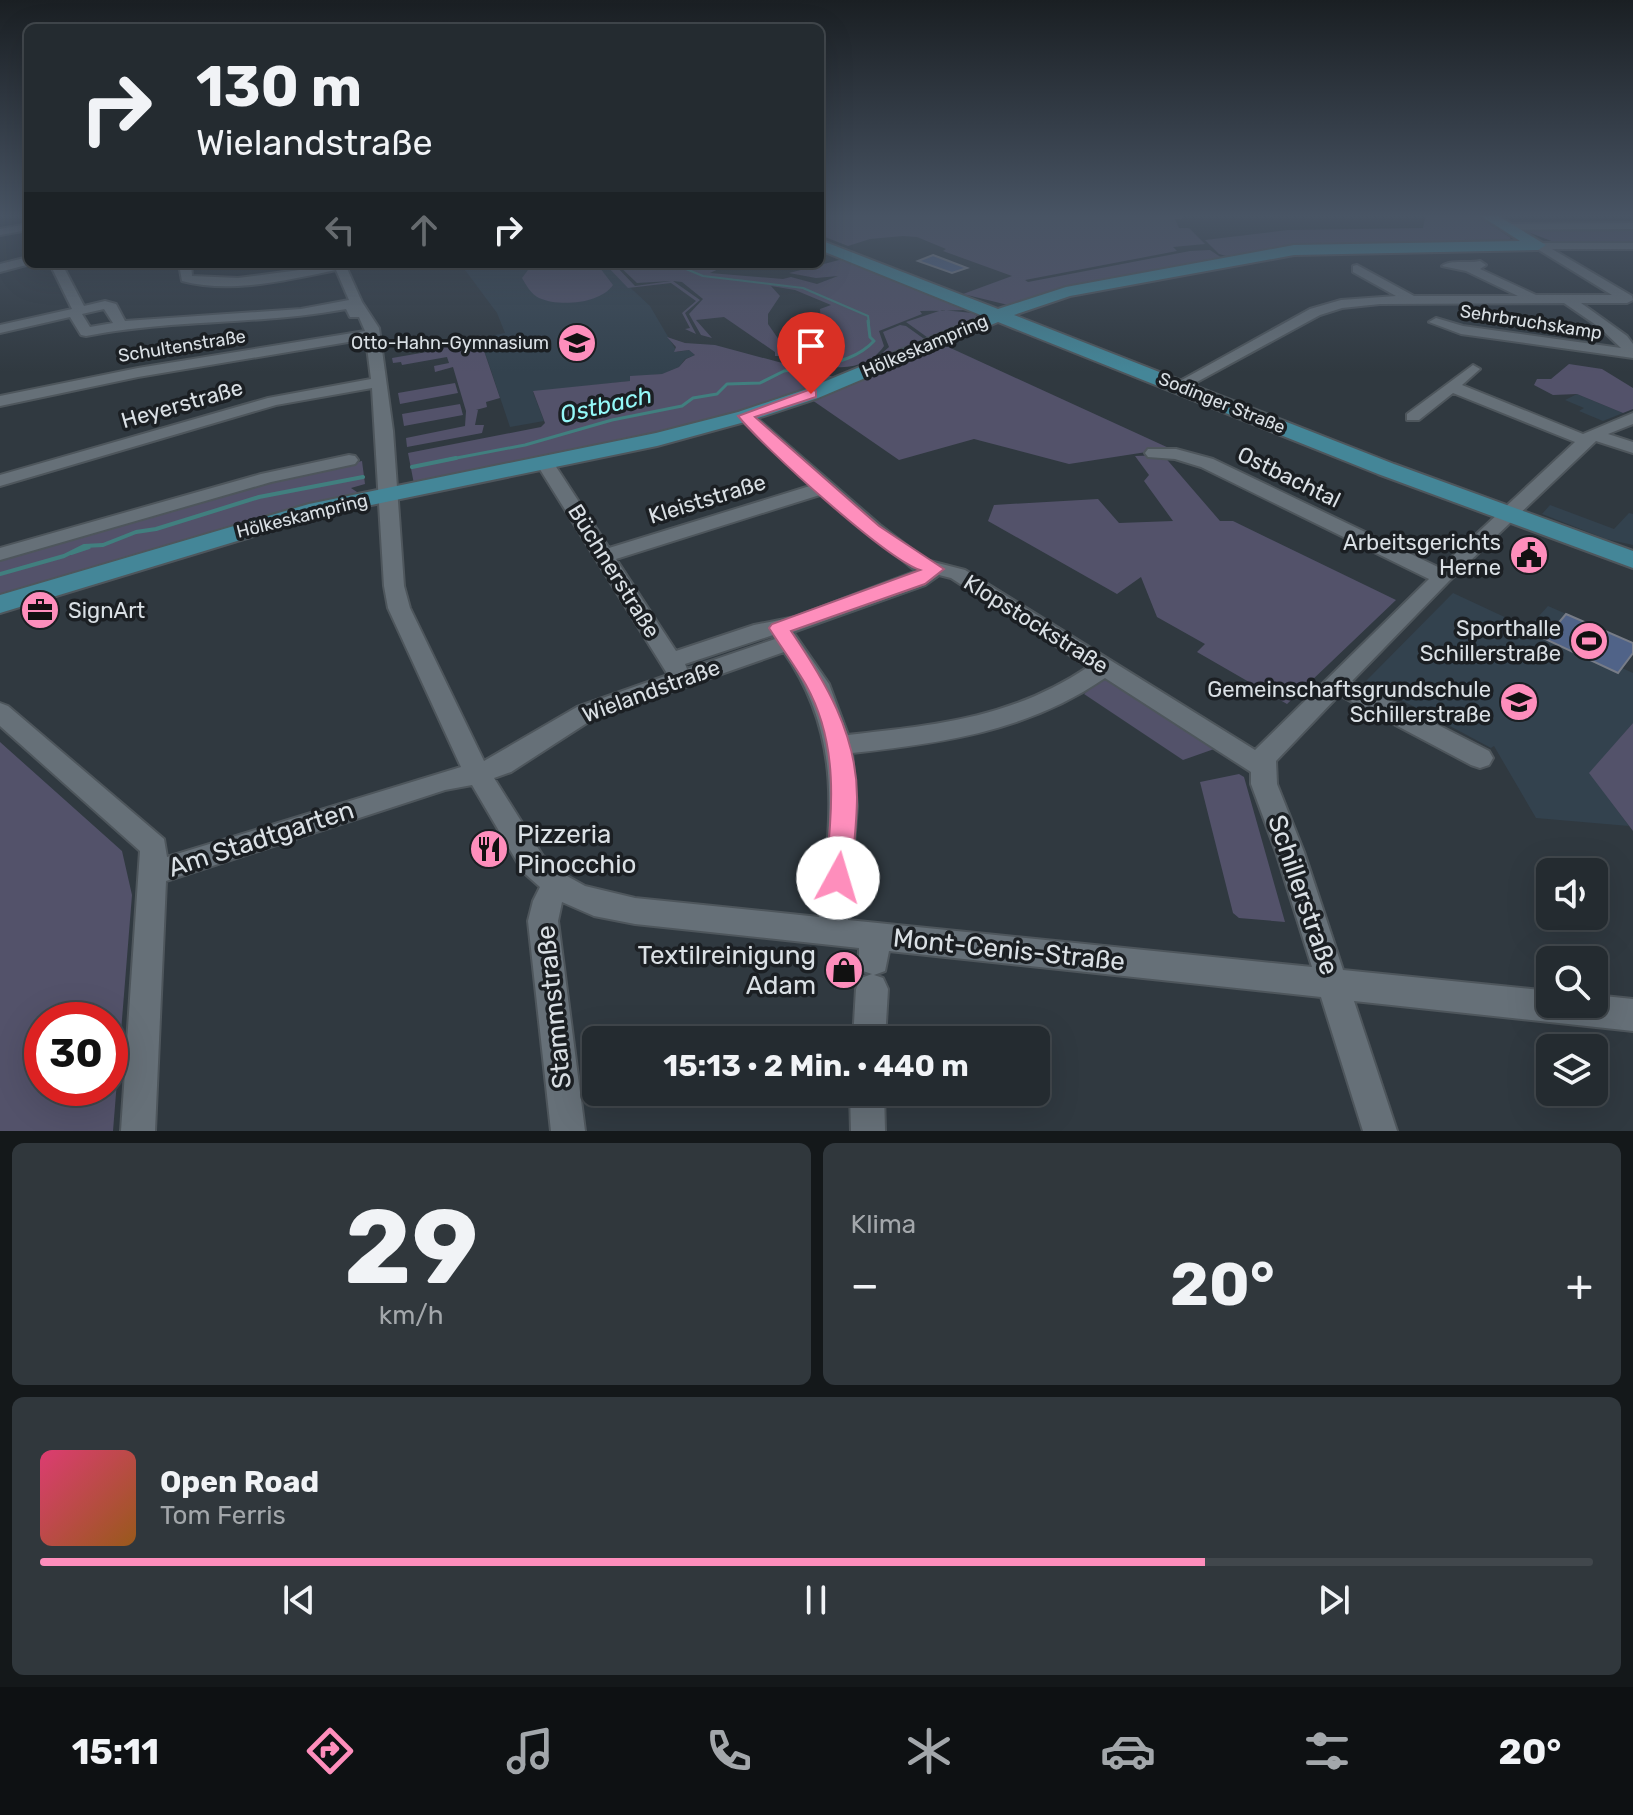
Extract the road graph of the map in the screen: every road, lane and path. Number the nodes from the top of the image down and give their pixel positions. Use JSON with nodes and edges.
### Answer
{"nodes":[{"id":1,"x":882,"y":267,"type":"edge"},
{"id":2,"x":1197,"y":267,"type":"edge"},
{"id":3,"x":1475,"y":267,"type":"edge"},
{"id":4,"x":1574,"y":267,"type":"edge"},
{"id":5,"x":58,"y":268,"type":"edge"},
{"id":6,"x":185,"y":268,"type":"edge"},
{"id":7,"x":324,"y":268,"type":"edge"},
{"id":8,"x":340,"y":268,"type":"edge"},
{"id":9,"x":1357,"y":269,"type":"dead end"},
{"id":10,"x":1534,"y":299,"type":"junction"},
{"id":11,"x":1566,"y":299,"type":"junction"},
{"id":12,"x":1413,"y":300,"type":"junction"},
{"id":13,"x":1630,"y":301,"type":"edge"},
{"id":14,"x":356,"y":304,"type":"junction"},
{"id":15,"x":77,"y":311,"type":"junction"},
{"id":16,"x":1000,"y":314,"type":"junction"},
{"id":17,"x":1436,"y":322,"type":"dead end"},
{"id":18,"x":121,"y":325,"type":"junction"},
{"id":19,"x":0,"y":329,"type":"edge"},
{"id":20,"x":371,"y":333,"type":"junction"},
{"id":21,"x":1473,"y":369,"type":"dead end"},
{"id":22,"x":379,"y":382,"type":"junction"},
{"id":23,"x":1179,"y":386,"type":"junction"},
{"id":24,"x":1452,"y":387,"type":"junction"},
{"id":25,"x":0,"y":401,"type":"edge"},
{"id":26,"x":745,"y":416,"type":"junction"},
{"id":27,"x":1413,"y":417,"type":"dead end"},
{"id":28,"x":1633,"y":418,"type":"edge"},
{"id":29,"x":1590,"y":438,"type":"junction"},
{"id":30,"x":1633,"y":448,"type":"edge"},
{"id":31,"x":1154,"y":453,"type":"dead end"},
{"id":32,"x":349,"y":460,"type":"dead end"},
{"id":33,"x":545,"y":463,"type":"junction"},
{"id":34,"x":0,"y":481,"type":"edge"},
{"id":35,"x":823,"y":488,"type":"junction"},
{"id":36,"x":389,"y":494,"type":"junction"},
{"id":37,"x":1507,"y":518,"type":"junction"},
{"id":38,"x":0,"y":554,"type":"edge"},
{"id":39,"x":604,"y":556,"type":"junction"},
{"id":40,"x":1633,"y":560,"type":"edge"},
{"id":41,"x":1633,"y":568,"type":"edge"},
{"id":42,"x":935,"y":569,"type":"junction"},
{"id":43,"x":1442,"y":577,"type":"junction"},
{"id":44,"x":0,"y":604,"type":"edge"},
{"id":45,"x":784,"y":635,"type":"junction"},
{"id":46,"x":1105,"y":667,"type":"junction"},
{"id":47,"x":676,"y":670,"type":"junction"},
{"id":48,"x":1336,"y":683,"type":"junction"},
{"id":49,"x":0,"y":712,"type":"edge"},
{"id":50,"x":839,"y":745,"type":"junction"},
{"id":51,"x":1480,"y":758,"type":"dead end"},
{"id":52,"x":1261,"y":766,"type":"junction"},
{"id":53,"x":478,"y":774,"type":"junction"},
{"id":54,"x":155,"y":873,"type":"junction"},
{"id":55,"x":557,"y":885,"type":"junction"},
{"id":56,"x":832,"y":931,"type":"junction"},
{"id":57,"x":874,"y":962,"type":"junction"},
{"id":58,"x":1333,"y":983,"type":"junction"},
{"id":59,"x":1633,"y":1015,"type":"edge"},
{"id":60,"x":870,"y":1026,"type":"edge"},
{"id":61,"x":867,"y":1106,"type":"edge"},
{"id":62,"x":138,"y":1131,"type":"edge"},
{"id":63,"x":568,"y":1131,"type":"edge"},
{"id":64,"x":868,"y":1131,"type":"edge"},
{"id":65,"x":1380,"y":1131,"type":"edge"}],
"edges":[{"from":1,"to":16,"type":"main road","name":"Sodinger Straße"},
{"from":2,"to":16,"type":"main road","name":"Hölkeskampring"},
{"from":3,"to":10,"type":"street","name":"Sehrbruchskamp"},
{"from":4,"to":13,"type":"street"},
{"from":5,"to":15,"type":"street"},
{"from":6,"to":7,"type":"street"},
{"from":8,"to":14,"type":"street","name":"Mont-Cenis-Straße"},
{"from":9,"to":12,"type":"street","name":"Sehrbruchskamp"},
{"from":10,"to":11,"type":"street","name":"Sehrbruchskamp"},
{"from":10,"to":12,"type":"street","name":"Sehrbruchskamp"},
{"from":11,"to":13,"type":"street","name":"Sehrbruchskamp"},
{"from":11,"to":17,"type":"street","name":"Sehrbruchskamp"},
{"from":12,"to":23,"type":"street","name":"Sehrbruchskamp"},
{"from":14,"to":18,"type":"street"},
{"from":14,"to":20,"type":"street","name":"Mont-Cenis-Straße"},
{"from":15,"to":18,"type":"street"},
{"from":15,"to":18,"type":"street"},
{"from":15,"to":19,"type":"street"},
{"from":16,"to":23,"type":"main road","name":"Sodinger Straße"},
{"from":16,"to":26,"type":"main road","name":"Hölkeskampring"},
{"from":20,"to":22,"type":"street","name":"Mont-Cenis-Straße"},
{"from":20,"to":25,"type":"street","name":"Schultenstraße"},
{"from":21,"to":24,"type":"street"},
{"from":22,"to":34,"type":"street","name":"Heyerstraße"},
{"from":22,"to":36,"type":"street","name":"Mont-Cenis-Straße"},
{"from":23,"to":37,"type":"main road","name":"Sodinger Straße"},
{"from":24,"to":27,"type":"street"},
{"from":24,"to":29,"type":"street"},
{"from":26,"to":33,"type":"main road","name":"Hölkeskampring"},
{"from":26,"to":35,"type":"street","name":"Klopstockstraße"},
{"from":28,"to":29,"type":"street"},
{"from":29,"to":30,"type":"street"},
{"from":29,"to":37,"type":"street"},
{"from":31,"to":43,"type":"street","name":"Ostbachtal"},
{"from":32,"to":38,"type":"street","name":"Hölkeskampring"},
{"from":33,"to":36,"type":"main road","name":"Hölkeskampring"},
{"from":33,"to":39,"type":"street","name":"Büchnerstraße"},
{"from":35,"to":39,"type":"street","name":"Kleiststraße"},
{"from":35,"to":42,"type":"street","name":"Klopstockstraße"},
{"from":36,"to":44,"type":"main road","name":"Hölkeskampring"},
{"from":36,"to":53,"type":"street","name":"Mont-Cenis-Straße"},
{"from":37,"to":40,"type":"main road","name":"Sodinger Straße"},
{"from":37,"to":41,"type":"main road","name":"Sodinger Straße"},
{"from":37,"to":43,"type":"street"},
{"from":39,"to":47,"type":"street","name":"Büchnerstraße"},
{"from":42,"to":45,"type":"street","name":"Wielandstraße"},
{"from":42,"to":46,"type":"street","name":"Klopstockstraße"},
{"from":43,"to":48,"type":"street"},
{"from":45,"to":47,"type":"street","name":"Wielandstraße"},
{"from":45,"to":50,"type":"street"},
{"from":46,"to":50,"type":"street"},
{"from":46,"to":52,"type":"street","name":"Klopstockstraße"},
{"from":47,"to":53,"type":"street","name":"Wielandstraße"},
{"from":48,"to":51,"type":"street"},
{"from":48,"to":52,"type":"street"},
{"from":49,"to":54,"type":"street"},
{"from":50,"to":56,"type":"street"},
{"from":52,"to":58,"type":"street","name":"Schillerstraße"},
{"from":53,"to":54,"type":"street","name":"Am Stadtgarten"},
{"from":53,"to":55,"type":"street","name":"Mont-Cenis-Straße"},
{"from":54,"to":62,"type":"street","name":"Am Stadtgarten"},
{"from":55,"to":56,"type":"street","name":"Mont-Cenis-Straße"},
{"from":55,"to":63,"type":"street","name":"Stammstraße"},
{"from":56,"to":57,"type":"street","name":"Mont-Cenis-Straße"},
{"from":57,"to":58,"type":"street","name":"Mont-Cenis-Straße"},
{"from":57,"to":60,"type":"street"},
{"from":58,"to":59,"type":"street","name":"Mont-Cenis-Straße"},
{"from":58,"to":65,"type":"street","name":"Schillerstraße"},
{"from":61,"to":64,"type":"street"}]}
